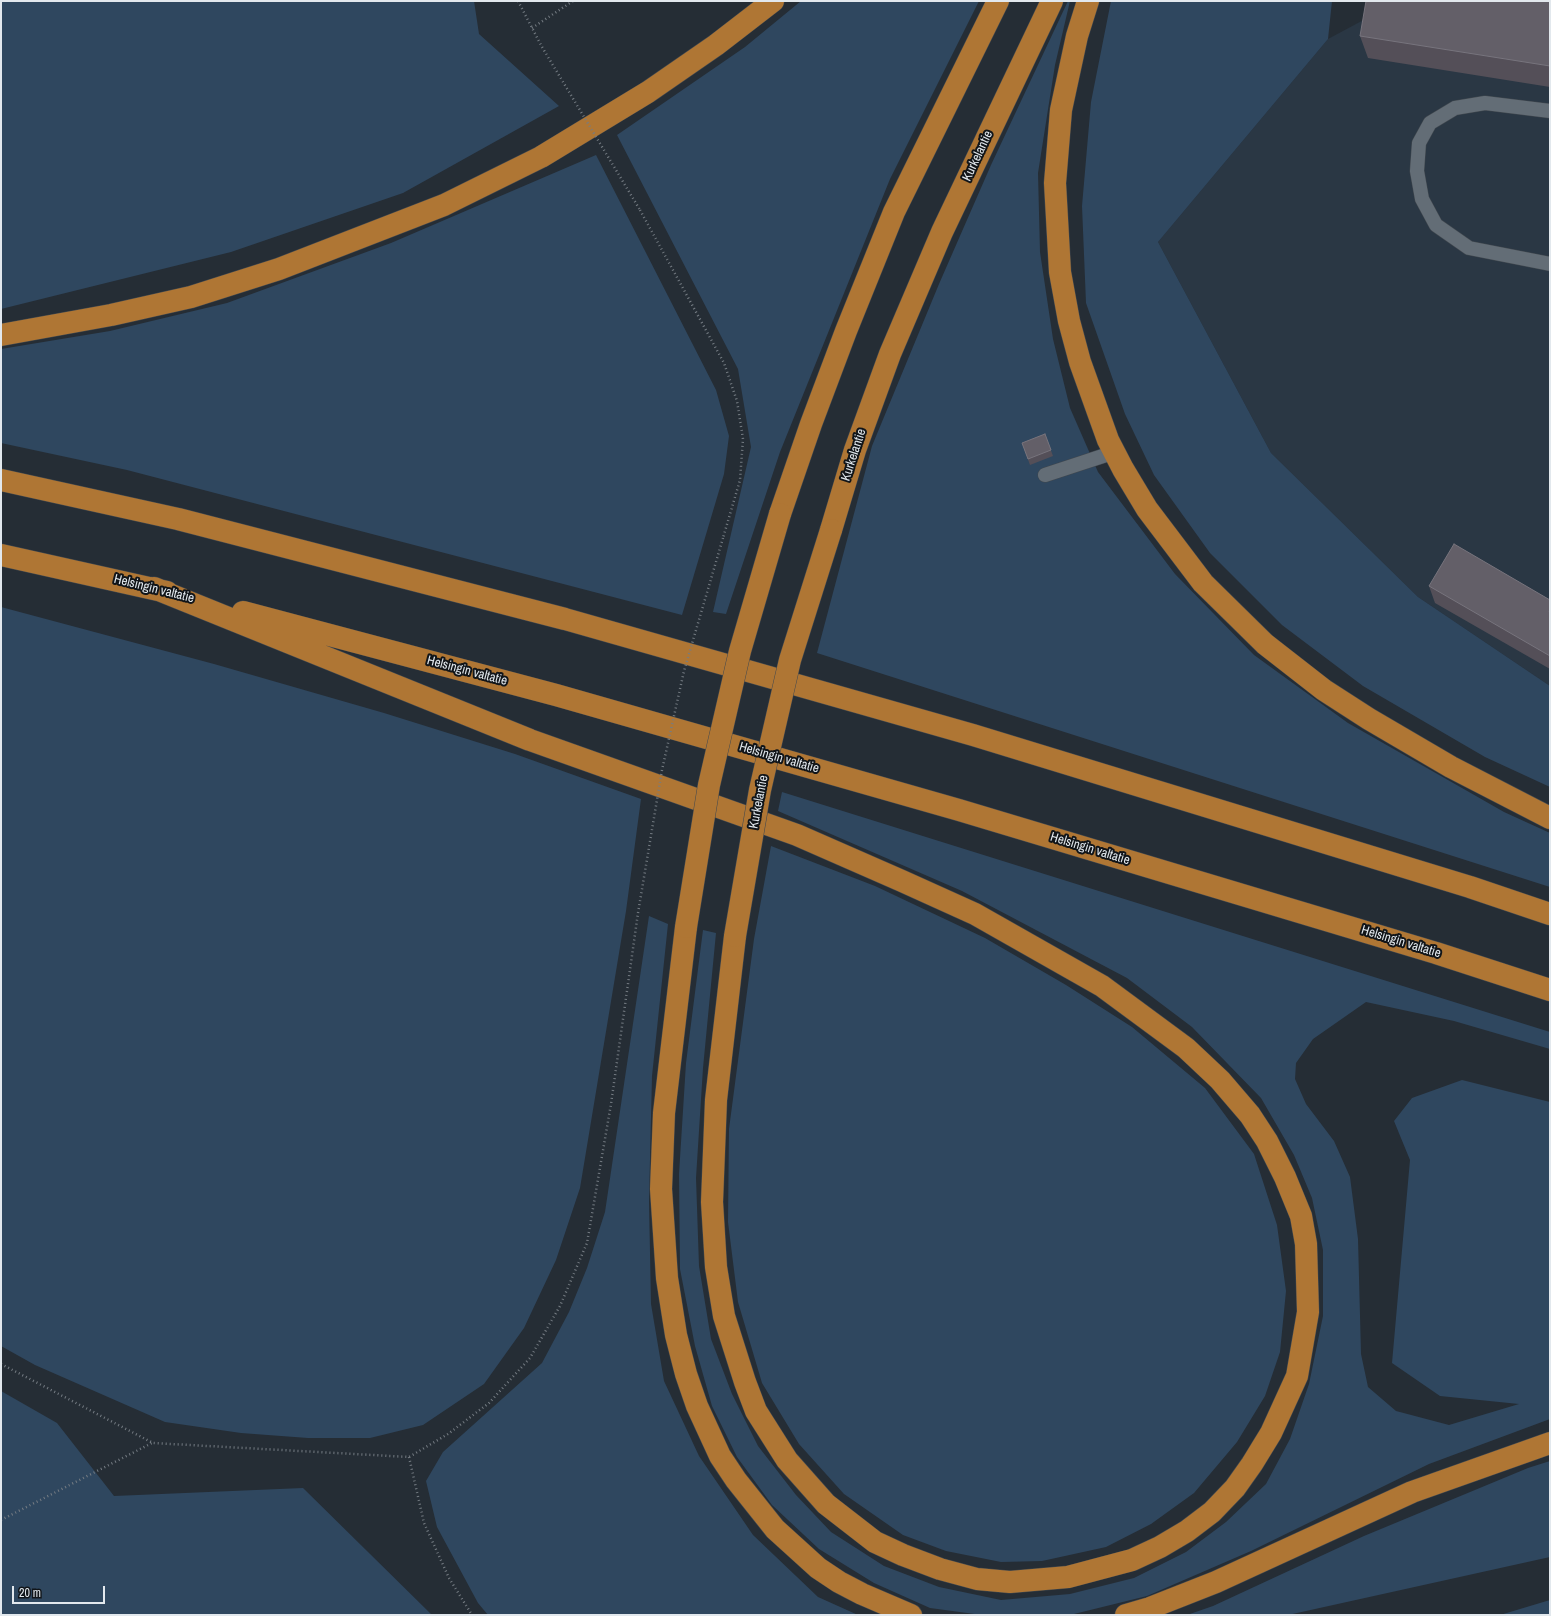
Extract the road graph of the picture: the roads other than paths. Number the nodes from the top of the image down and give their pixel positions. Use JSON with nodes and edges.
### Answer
{"nodes":[{"id":1,"x":773,"y":1,"type":"edge"},
{"id":2,"x":998,"y":1,"type":"edge"},
{"id":3,"x":1052,"y":1,"type":"edge"},
{"id":4,"x":1088,"y":1,"type":"edge"},
{"id":5,"x":1550,"y":112,"type":"edge"},
{"id":6,"x":1550,"y":264,"type":"edge"},
{"id":7,"x":1,"y":335,"type":"edge"},
{"id":8,"x":1115,"y":452,"type":"junction"},
{"id":9,"x":1045,"y":475,"type":"dead end"},
{"id":10,"x":1,"y":480,"type":"edge"},
{"id":11,"x":1,"y":555,"type":"edge"},
{"id":12,"x":154,"y":588,"type":"junction"},
{"id":13,"x":1550,"y":818,"type":"edge"},
{"id":14,"x":1550,"y":914,"type":"edge"},
{"id":15,"x":1550,"y":990,"type":"edge"},
{"id":16,"x":1550,"y":1443,"type":"edge"},
{"id":17,"x":911,"y":1615,"type":"edge"},
{"id":18,"x":1126,"y":1615,"type":"edge"}],
"edges":[{"from":1,"to":7,"type":"highway"},
{"from":2,"to":17,"type":"highway","bridge":true},
{"from":3,"to":12,"type":"highway","name":"Kurkelantie","bridge":true},
{"from":4,"to":8,"type":"highway"},
{"from":5,"to":6,"type":"lane"},
{"from":8,"to":9,"type":"lane"},
{"from":8,"to":13,"type":"highway"},
{"from":10,"to":14,"type":"highway"},
{"from":11,"to":12,"type":"highway","name":"Helsingin valtatie"},
{"from":12,"to":15,"type":"highway","name":"Helsingin valtatie"},
{"from":16,"to":18,"type":"highway"}]}
